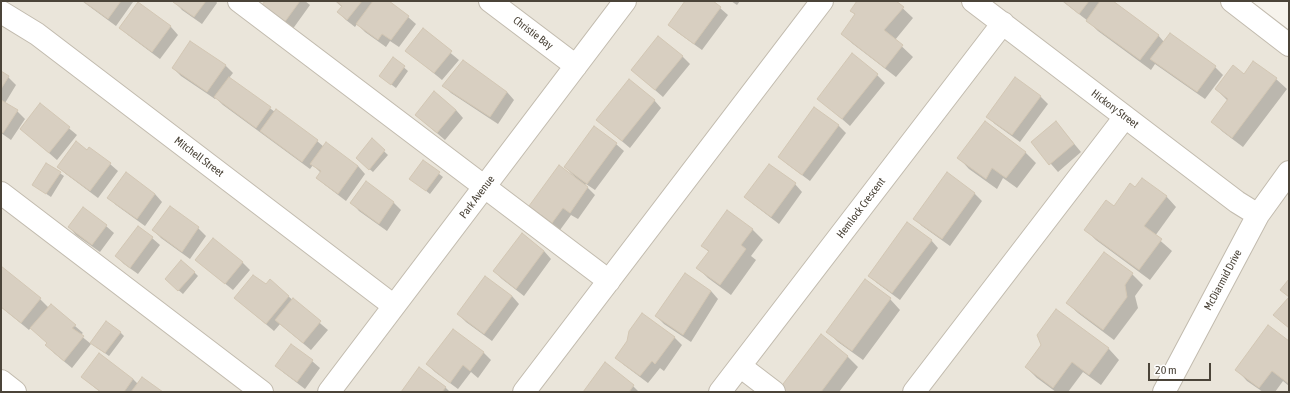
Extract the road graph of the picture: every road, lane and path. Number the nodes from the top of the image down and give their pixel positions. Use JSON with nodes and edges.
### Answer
{"nodes":[{"id":1,"x":238,"y":1,"type":"edge"},
{"id":2,"x":490,"y":1,"type":"edge"},
{"id":3,"x":625,"y":1,"type":"edge"},
{"id":4,"x":822,"y":1,"type":"edge"},
{"id":5,"x":973,"y":1,"type":"edge"},
{"id":6,"x":1232,"y":1,"type":"edge"},
{"id":7,"x":1,"y":12,"type":"edge"},
{"id":8,"x":1002,"y":23,"type":"junction"},
{"id":9,"x":1289,"y":45,"type":"edge"},
{"id":10,"x":576,"y":66,"type":"junction"},
{"id":11,"x":1125,"y":117,"type":"junction"},
{"id":12,"x":1289,"y":172,"type":"edge"},
{"id":13,"x":484,"y":187,"type":"junction"},
{"id":14,"x":1,"y":193,"type":"edge"},
{"id":15,"x":1258,"y":215,"type":"junction"},
{"id":16,"x":609,"y":281,"type":"junction"},
{"id":17,"x":394,"y":306,"type":"junction"},
{"id":18,"x":740,"y":366,"type":"junction"},
{"id":19,"x":1,"y":381,"type":"edge"},
{"id":20,"x":15,"y":392,"type":"edge"},
{"id":21,"x":262,"y":392,"type":"edge"},
{"id":22,"x":329,"y":392,"type":"edge"},
{"id":23,"x":524,"y":392,"type":"edge"},
{"id":24,"x":720,"y":392,"type":"edge"},
{"id":25,"x":774,"y":392,"type":"edge"},
{"id":26,"x":914,"y":392,"type":"edge"},
{"id":27,"x":1164,"y":392,"type":"edge"}],
"edges":[{"from":1,"to":13,"type":"street"},
{"from":2,"to":10,"type":"street","name":"Christie Bay"},
{"from":3,"to":10,"type":"street","name":"Park Avenue"},
{"from":4,"to":16,"type":"street"},
{"from":5,"to":8,"type":"street","name":"Hickory Street"},
{"from":6,"to":9,"type":"street"},
{"from":7,"to":17,"type":"street","name":"Mitchell Street"},
{"from":8,"to":11,"type":"street","name":"Hickory Street"},
{"from":8,"to":18,"type":"street","name":"Hemlock Crescent"},
{"from":10,"to":13,"type":"street","name":"Park Avenue"},
{"from":11,"to":15,"type":"street","name":"Hickory Street"},
{"from":11,"to":26,"type":"street"},
{"from":12,"to":15,"type":"street","name":"McDiarmid Drive"},
{"from":13,"to":16,"type":"street"},
{"from":13,"to":17,"type":"street","name":"Park Avenue"},
{"from":14,"to":21,"type":"street"},
{"from":15,"to":27,"type":"street","name":"McDiarmid Drive"},
{"from":16,"to":23,"type":"street"},
{"from":17,"to":22,"type":"street","name":"Park Avenue"},
{"from":18,"to":24,"type":"street","name":"Hemlock Crescent"},
{"from":18,"to":25,"type":"street"},
{"from":19,"to":20,"type":"street"}]}
